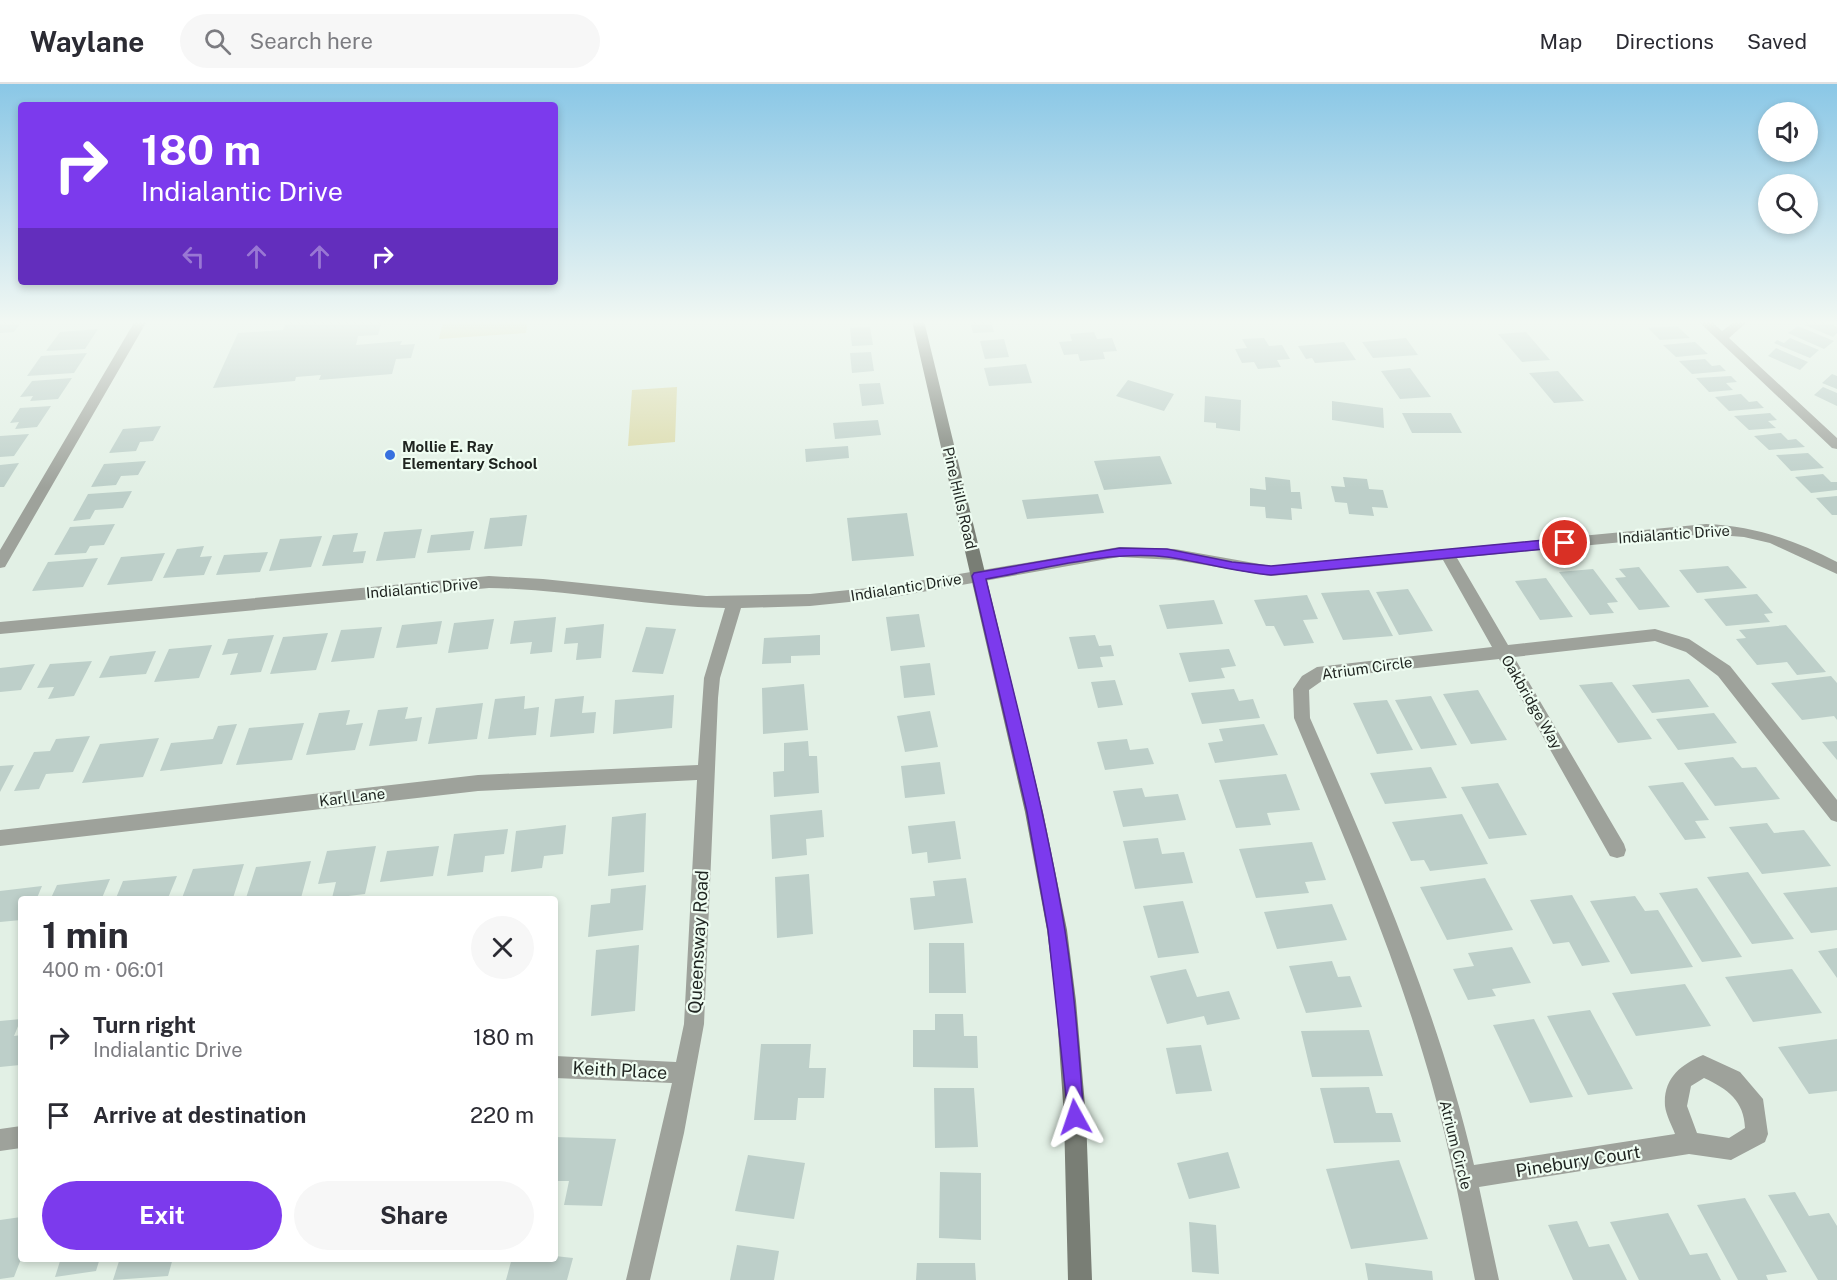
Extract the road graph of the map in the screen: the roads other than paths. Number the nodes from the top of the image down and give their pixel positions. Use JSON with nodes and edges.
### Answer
{"nodes":[{"id":1,"x":107,"y":377,"type":"edge"},
{"id":2,"x":931,"y":377,"type":"edge"},
{"id":3,"x":1763,"y":377,"type":"edge"},
{"id":4,"x":1837,"y":445,"type":"edge"},
{"id":5,"x":1447,"y":554,"type":"junction"},
{"id":6,"x":0,"y":563,"type":"edge"},
{"id":7,"x":1837,"y":569,"type":"edge"},
{"id":8,"x":978,"y":576,"type":"junction"},
{"id":9,"x":735,"y":602,"type":"junction"},
{"id":10,"x":0,"y":628,"type":"edge"},
{"id":11,"x":1502,"y":652,"type":"junction"},
{"id":12,"x":705,"y":772,"type":"junction"},
{"id":13,"x":1837,"y":814,"type":"edge"},
{"id":14,"x":0,"y":838,"type":"edge"},
{"id":15,"x":1617,"y":850,"type":"dead end"},
{"id":16,"x":558,"y":1066,"type":"edge"},
{"id":17,"x":685,"y":1073,"type":"junction"},
{"id":18,"x":18,"y":1137,"type":"edge"},
{"id":19,"x":0,"y":1140,"type":"edge"},
{"id":20,"x":1689,"y":1143,"type":"dead end"},
{"id":21,"x":1466,"y":1178,"type":"junction"},
{"id":22,"x":638,"y":1280,"type":"edge"},
{"id":23,"x":1080,"y":1280,"type":"edge"},
{"id":24,"x":1487,"y":1280,"type":"edge"}],
"edges":[{"from":1,"to":6,"type":"street"},
{"from":2,"to":8,"type":"main road","name":"Pine Hills Road"},
{"from":3,"to":4,"type":"street"},
{"from":5,"to":7,"type":"street","name":"Indialantic Drive"},
{"from":5,"to":8,"type":"street","name":"Indialantic Drive"},
{"from":5,"to":11,"type":"street","name":"Oakbridge Way"},
{"from":8,"to":9,"type":"street","name":"Indialantic Drive"},
{"from":8,"to":23,"type":"main road","name":"Pine Hills Road"},
{"from":9,"to":10,"type":"street","name":"Indialantic Drive"},
{"from":9,"to":12,"type":"street","name":"Queensway Road"},
{"from":11,"to":13,"type":"street","name":"Atrium Circle"},
{"from":11,"to":15,"type":"street","name":"Oakbridge Way"},
{"from":11,"to":21,"type":"street","name":"Atrium Circle"},
{"from":12,"to":14,"type":"street","name":"Karl Lane"},
{"from":12,"to":17,"type":"street","name":"Queensway Road"},
{"from":16,"to":17,"type":"street","name":"Keith Place"},
{"from":17,"to":22,"type":"street","name":"Queensway Road"},
{"from":18,"to":19,"type":"street"},
{"from":20,"to":21,"type":"street","name":"Pinebury Court"},
{"from":21,"to":24,"type":"street","name":"Atrium Circle"}]}
